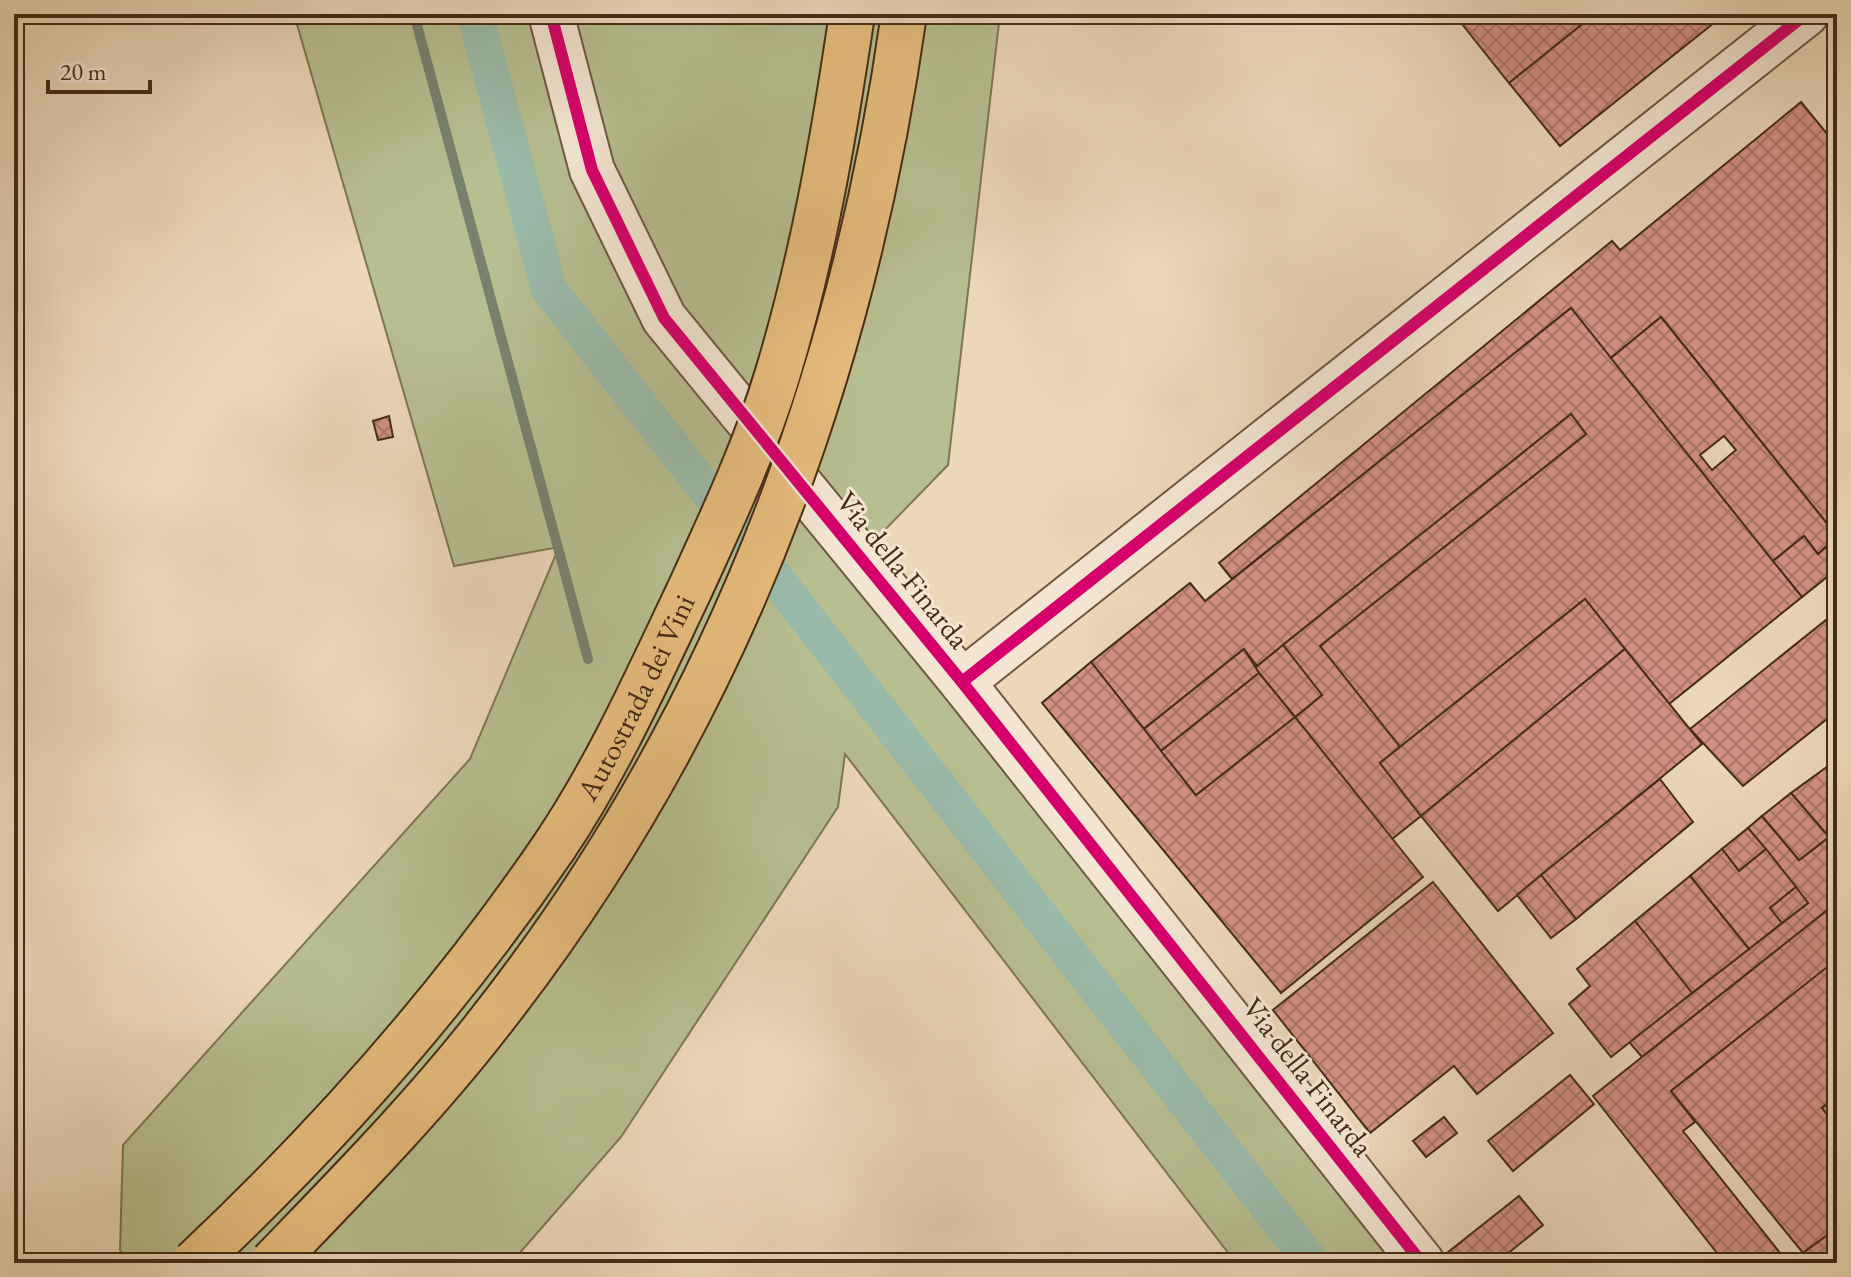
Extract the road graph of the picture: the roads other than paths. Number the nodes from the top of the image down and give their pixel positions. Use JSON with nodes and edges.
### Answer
{"nodes":[{"id":1,"x":551,"y":14,"type":"edge"},
{"id":2,"x":852,"y":14,"type":"edge"},
{"id":3,"x":904,"y":14,"type":"edge"},
{"id":4,"x":1806,"y":14,"type":"edge"},
{"id":5,"x":962,"y":682,"type":"junction"},
{"id":6,"x":194,"y":1263,"type":"edge"},
{"id":7,"x":272,"y":1263,"type":"edge"},
{"id":8,"x":1422,"y":1263,"type":"edge"}],
"edges":[{"from":1,"to":5,"type":"street","name":"Via della Finarda"},
{"from":2,"to":6,"type":"highway","name":"Autostrada dei Vini","bridge":true},
{"from":3,"to":7,"type":"highway","name":"Autostrada dei Vini","bridge":true},
{"from":4,"to":5,"type":"street"},
{"from":5,"to":8,"type":"street","name":"Via della Finarda"}]}
